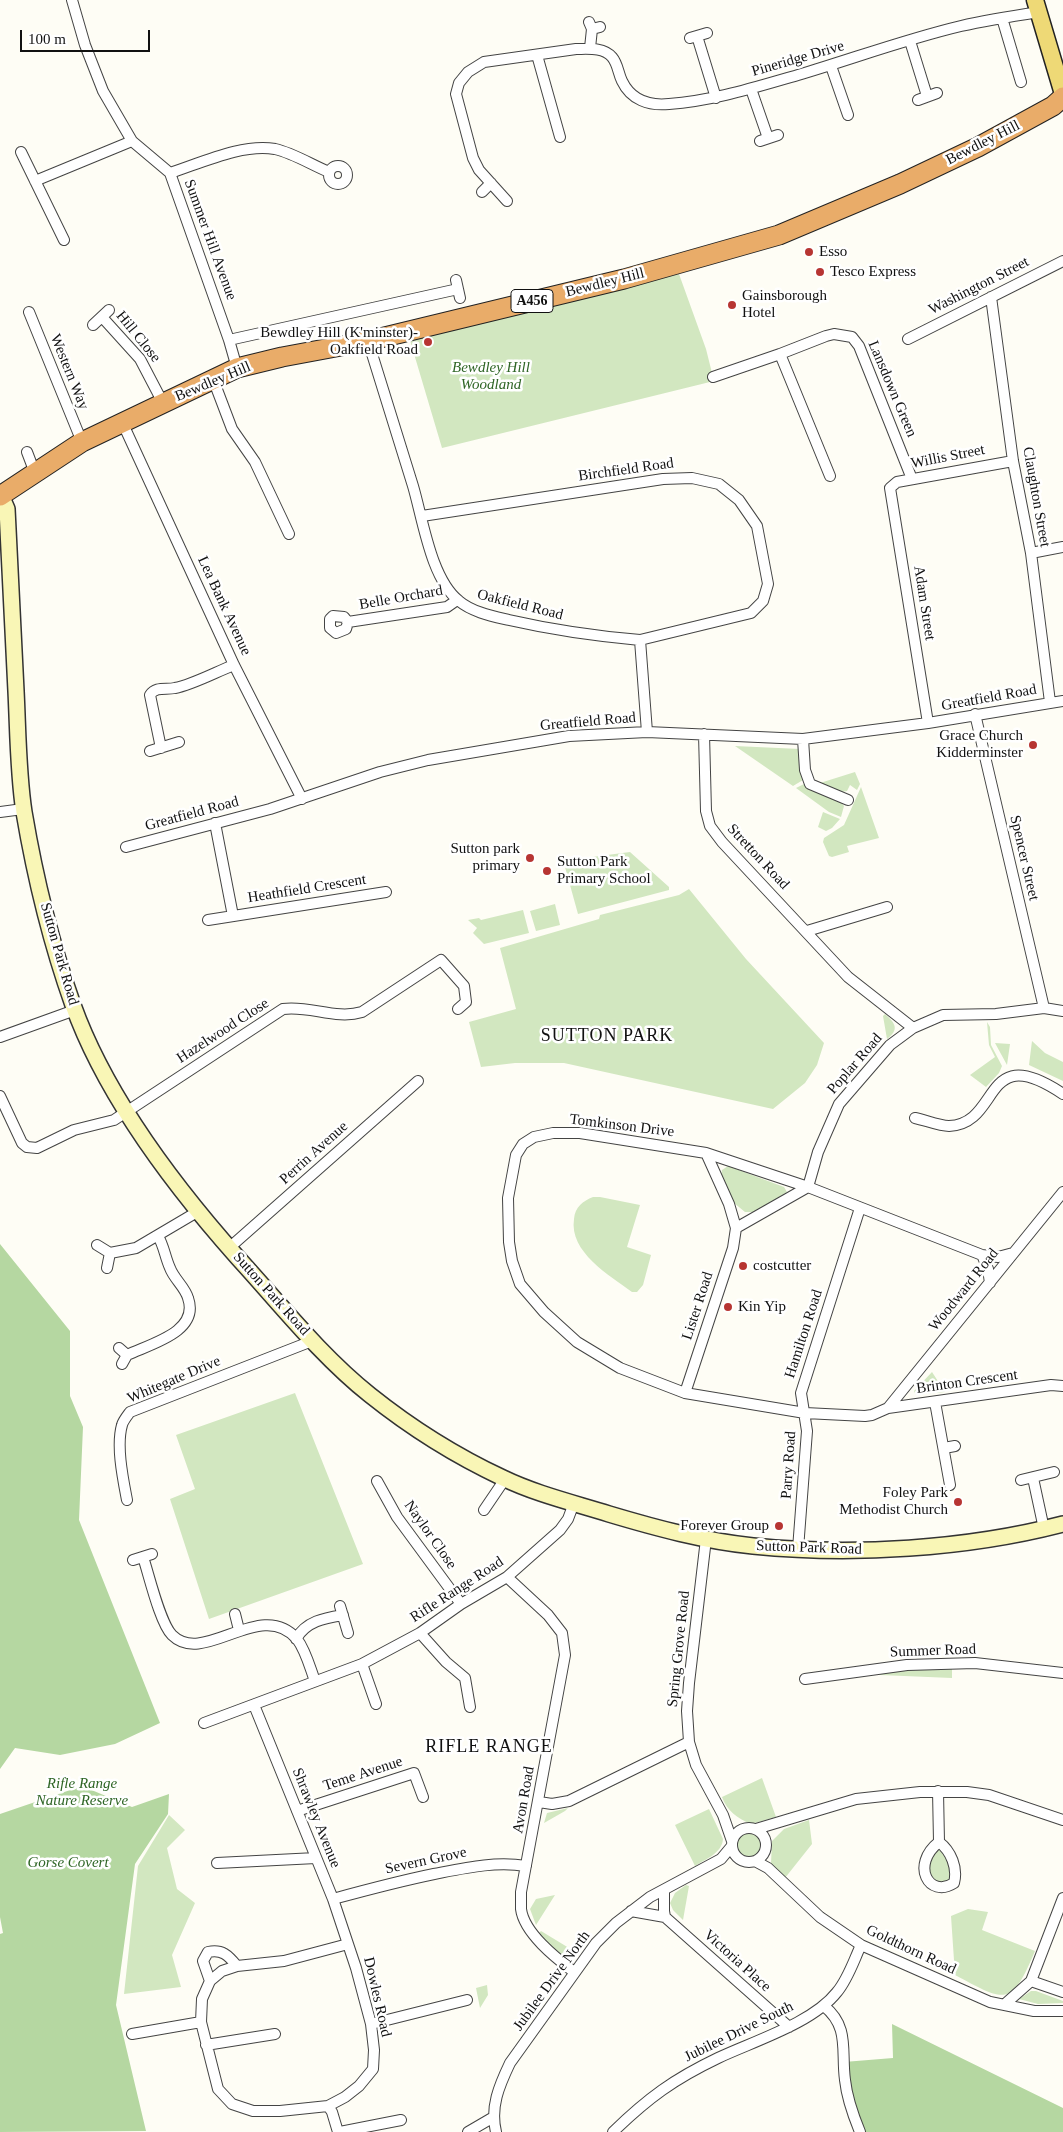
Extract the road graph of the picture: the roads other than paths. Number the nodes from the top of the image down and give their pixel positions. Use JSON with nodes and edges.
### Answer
{"nodes":[{"id":1,"x":72,"y":0,"type":"edge"},
{"id":2,"x":1037,"y":6,"type":"edge"},
{"id":3,"x":1002,"y":18,"type":"junction"},
{"id":4,"x":594,"y":26,"type":"dead end"},
{"id":5,"x":698,"y":36,"type":"dead end"},
{"id":6,"x":910,"y":41,"type":"junction"},
{"id":7,"x":590,"y":48,"type":"junction"},
{"id":8,"x":537,"y":55,"type":"junction"},
{"id":9,"x":831,"y":66,"type":"junction"},
{"id":10,"x":1021,"y":82,"type":"dead end"},
{"id":11,"x":751,"y":89,"type":"junction"},
{"id":12,"x":927,"y":96,"type":"dead end"},
{"id":13,"x":1063,"y":96,"type":"edge"},
{"id":14,"x":716,"y":98,"type":"junction"},
{"id":15,"x":848,"y":115,"type":"dead end"},
{"id":16,"x":778,"y":134,"type":"dead end"},
{"id":17,"x":560,"y":137,"type":"dead end"},
{"id":18,"x":132,"y":141,"type":"junction"},
{"id":19,"x":21,"y":152,"type":"dead end"},
{"id":20,"x":329,"y":172,"type":"dead end"},
{"id":21,"x":170,"y":173,"type":"junction"},
{"id":22,"x":35,"y":181,"type":"junction"},
{"id":23,"x":491,"y":183,"type":"junction"},
{"id":24,"x":482,"y":192,"type":"dead end"},
{"id":25,"x":507,"y":201,"type":"dead end"},
{"id":26,"x":64,"y":240,"type":"dead end"},
{"id":27,"x":1063,"y":261,"type":"edge"},
{"id":28,"x":458,"y":289,"type":"dead end"},
{"id":29,"x":991,"y":297,"type":"junction"},
{"id":30,"x":29,"y":312,"type":"dead end"},
{"id":31,"x":93,"y":325,"type":"dead end"},
{"id":32,"x":908,"y":339,"type":"dead end"},
{"id":33,"x":229,"y":340,"type":"junction"},
{"id":34,"x":368,"y":341,"type":"junction"},
{"id":35,"x":780,"y":354,"type":"junction"},
{"id":36,"x":237,"y":368,"type":"junction"},
{"id":37,"x":713,"y":377,"type":"dead end"},
{"id":38,"x":213,"y":378,"type":"junction"},
{"id":39,"x":163,"y":403,"type":"junction"},
{"id":40,"x":123,"y":424,"type":"junction"},
{"id":41,"x":82,"y":442,"type":"junction"},
{"id":42,"x":27,"y":452,"type":"dead end"},
{"id":43,"x":1013,"y":460,"type":"junction"},
{"id":44,"x":35,"y":473,"type":"junction"},
{"id":45,"x":830,"y":476,"type":"dead end"},
{"id":46,"x":912,"y":479,"type":"junction"},
{"id":47,"x":890,"y":488,"type":"joint"},
{"id":48,"x":0,"y":495,"type":"edge"},
{"id":49,"x":422,"y":516,"type":"junction"},
{"id":50,"x":289,"y":534,"type":"dead end"},
{"id":51,"x":1063,"y":547,"type":"edge"},
{"id":52,"x":1031,"y":553,"type":"junction"},
{"id":53,"x":458,"y":600,"type":"junction"},
{"id":54,"x":348,"y":622,"type":"dead end"},
{"id":55,"x":640,"y":640,"type":"junction"},
{"id":56,"x":234,"y":665,"type":"junction"},
{"id":57,"x":1063,"y":701,"type":"edge"},
{"id":58,"x":1050,"y":702,"type":"junction"},
{"id":59,"x":975,"y":714,"type":"junction"},
{"id":60,"x":928,"y":723,"type":"junction"},
{"id":61,"x":647,"y":732,"type":"junction"},
{"id":62,"x":704,"y":734,"type":"junction"},
{"id":63,"x":803,"y":739,"type":"junction"},
{"id":64,"x":179,"y":742,"type":"dead end"},
{"id":65,"x":161,"y":748,"type":"junction"},
{"id":66,"x":150,"y":751,"type":"dead end"},
{"id":67,"x":302,"y":799,"type":"junction"},
{"id":68,"x":848,"y":800,"type":"dead end"},
{"id":69,"x":23,"y":809,"type":"junction"},
{"id":70,"x":0,"y":812,"type":"edge"},
{"id":71,"x":215,"y":823,"type":"junction"},
{"id":72,"x":126,"y":847,"type":"dead end"},
{"id":73,"x":386,"y":892,"type":"dead end"},
{"id":74,"x":887,"y":907,"type":"dead end"},
{"id":75,"x":234,"y":916,"type":"junction"},
{"id":76,"x":208,"y":920,"type":"dead end"},
{"id":77,"x":807,"y":931,"type":"junction"},
{"id":78,"x":1044,"y":1008,"type":"junction"},
{"id":79,"x":458,"y":1009,"type":"dead end"},
{"id":80,"x":75,"y":1010,"type":"junction"},
{"id":81,"x":1063,"y":1011,"type":"edge"},
{"id":82,"x":913,"y":1028,"type":"junction"},
{"id":83,"x":0,"y":1037,"type":"edge"},
{"id":84,"x":418,"y":1081,"type":"dead end"},
{"id":85,"x":1063,"y":1094,"type":"edge"},
{"id":86,"x":0,"y":1096,"type":"edge"},
{"id":87,"x":127,"y":1112,"type":"junction"},
{"id":88,"x":915,"y":1118,"type":"dead end"},
{"id":89,"x":706,"y":1153,"type":"junction"},
{"id":90,"x":808,"y":1187,"type":"junction"},
{"id":91,"x":1063,"y":1192,"type":"edge"},
{"id":92,"x":860,"y":1208,"type":"junction"},
{"id":93,"x":197,"y":1212,"type":"junction"},
{"id":94,"x":736,"y":1228,"type":"junction"},
{"id":95,"x":158,"y":1236,"type":"junction"},
{"id":96,"x":97,"y":1245,"type":"dead end"},
{"id":97,"x":230,"y":1248,"type":"junction"},
{"id":98,"x":110,"y":1253,"type":"junction"},
{"id":99,"x":1013,"y":1253,"type":"junction"},
{"id":100,"x":982,"y":1255,"type":"junction"},
{"id":101,"x":107,"y":1268,"type":"dead end"},
{"id":102,"x":990,"y":1283,"type":"junction"},
{"id":103,"x":312,"y":1341,"type":"junction"},
{"id":104,"x":119,"y":1348,"type":"dead end"},
{"id":105,"x":1063,"y":1379,"type":"edge"},
{"id":106,"x":1051,"y":1385,"type":"junction"},
{"id":107,"x":1063,"y":1386,"type":"edge"},
{"id":108,"x":685,"y":1393,"type":"junction"},
{"id":109,"x":935,"y":1402,"type":"junction"},
{"id":110,"x":888,"y":1408,"type":"junction"},
{"id":111,"x":805,"y":1413,"type":"junction"},
{"id":112,"x":955,"y":1446,"type":"dead end"},
{"id":113,"x":944,"y":1448,"type":"junction"},
{"id":114,"x":1054,"y":1472,"type":"dead end"},
{"id":115,"x":1033,"y":1478,"type":"junction"},
{"id":116,"x":505,"y":1479,"type":"junction"},
{"id":117,"x":1021,"y":1480,"type":"dead end"},
{"id":118,"x":377,"y":1481,"type":"dead end"},
{"id":119,"x":950,"y":1485,"type":"dead end"},
{"id":120,"x":127,"y":1500,"type":"dead end"},
{"id":121,"x":574,"y":1503,"type":"junction"},
{"id":122,"x":484,"y":1510,"type":"dead end"},
{"id":123,"x":1063,"y":1524,"type":"edge"},
{"id":124,"x":1044,"y":1528,"type":"junction"},
{"id":125,"x":706,"y":1539,"type":"junction"},
{"id":126,"x":798,"y":1548,"type":"junction"},
{"id":127,"x":143,"y":1557,"type":"dead end"},
{"id":128,"x":507,"y":1577,"type":"junction"},
{"id":129,"x":461,"y":1604,"type":"junction"},
{"id":130,"x":234,"y":1614,"type":"dead end"},
{"id":131,"x":239,"y":1630,"type":"junction"},
{"id":132,"x":348,"y":1633,"type":"dead end"},
{"id":133,"x":420,"y":1633,"type":"junction"},
{"id":134,"x":296,"y":1639,"type":"junction"},
{"id":135,"x":362,"y":1664,"type":"junction"},
{"id":136,"x":1063,"y":1673,"type":"edge"},
{"id":137,"x":805,"y":1680,"type":"dead end"},
{"id":138,"x":315,"y":1681,"type":"junction"},
{"id":139,"x":376,"y":1704,"type":"dead end"},
{"id":140,"x":254,"y":1705,"type":"junction"},
{"id":141,"x":470,"y":1707,"type":"dead end"},
{"id":142,"x":204,"y":1723,"type":"dead end"},
{"id":143,"x":689,"y":1742,"type":"junction"},
{"id":144,"x":938,"y":1791,"type":"junction"},
{"id":145,"x":423,"y":1797,"type":"dead end"},
{"id":146,"x":539,"y":1802,"type":"junction"},
{"id":147,"x":297,"y":1811,"type":"junction"},
{"id":148,"x":722,"y":1815,"type":"junction"},
{"id":149,"x":1063,"y":1820,"type":"edge"},
{"id":150,"x":784,"y":1821,"type":"junction"},
{"id":151,"x":751,"y":1829,"type":"junction"},
{"id":152,"x":766,"y":1842,"type":"junction"},
{"id":153,"x":939,"y":1842,"type":"dead end"},
{"id":154,"x":732,"y":1844,"type":"junction"},
{"id":155,"x":316,"y":1858,"type":"junction"},
{"id":156,"x":738,"y":1858,"type":"junction"},
{"id":157,"x":721,"y":1859,"type":"junction"},
{"id":158,"x":755,"y":1861,"type":"junction"},
{"id":159,"x":217,"y":1863,"type":"dead end"},
{"id":160,"x":526,"y":1866,"type":"junction"},
{"id":161,"x":768,"y":1868,"type":"junction"},
{"id":162,"x":664,"y":1890,"type":"junction"},
{"id":163,"x":1063,"y":1898,"type":"edge"},
{"id":164,"x":333,"y":1899,"type":"junction"},
{"id":165,"x":631,"y":1911,"type":"junction"},
{"id":166,"x":665,"y":1917,"type":"junction"},
{"id":167,"x":348,"y":1944,"type":"junction"},
{"id":168,"x":861,"y":1944,"type":"junction"},
{"id":169,"x":237,"y":1966,"type":"junction"},
{"id":170,"x":574,"y":1972,"type":"junction"},
{"id":171,"x":210,"y":1981,"type":"junction"},
{"id":172,"x":1031,"y":1981,"type":"junction"},
{"id":173,"x":1063,"y":1992,"type":"edge"},
{"id":174,"x":467,"y":2000,"type":"dead end"},
{"id":175,"x":1005,"y":2004,"type":"junction"},
{"id":176,"x":824,"y":2006,"type":"junction"},
{"id":177,"x":1063,"y":2011,"type":"edge"},
{"id":178,"x":201,"y":2022,"type":"junction"},
{"id":179,"x":371,"y":2024,"type":"junction"},
{"id":180,"x":789,"y":2026,"type":"junction"},
{"id":181,"x":132,"y":2034,"type":"dead end"},
{"id":182,"x":275,"y":2034,"type":"dead end"},
{"id":183,"x":206,"y":2045,"type":"junction"},
{"id":184,"x":328,"y":2106,"type":"junction"},
{"id":185,"x":492,"y":2118,"type":"junction"},
{"id":186,"x":401,"y":2120,"type":"dead end"},
{"id":187,"x":339,"y":2132,"type":"edge"},
{"id":188,"x":468,"y":2132,"type":"edge"},
{"id":189,"x":496,"y":2132,"type":"edge"},
{"id":190,"x":613,"y":2132,"type":"edge"},
{"id":191,"x":860,"y":2132,"type":"edge"}],
"edges":[{"from":1,"to":18,"type":"street","name":"Summer Hill Avenue"},
{"from":2,"to":3,"type":"street","name":"Pineridge Drive"},
{"from":2,"to":13,"type":"main road"},
{"from":3,"to":6,"type":"street","name":"Pineridge Drive"},
{"from":3,"to":10,"type":"street"},
{"from":4,"to":7,"type":"street"},
{"from":5,"to":14,"type":"street"},
{"from":6,"to":9,"type":"street","name":"Pineridge Drive"},
{"from":6,"to":12,"type":"street"},
{"from":7,"to":8,"type":"street","name":"Pineridge Drive"},
{"from":7,"to":14,"type":"street","name":"Pineridge Drive"},
{"from":8,"to":17,"type":"street"},
{"from":8,"to":23,"type":"street","name":"Pineridge Drive"},
{"from":9,"to":11,"type":"street","name":"Pineridge Drive"},
{"from":9,"to":15,"type":"street"},
{"from":11,"to":14,"type":"street","name":"Pineridge Drive"},
{"from":11,"to":16,"type":"street"},
{"from":13,"to":34,"type":"highway","name":"Bewdley Hill","number":"A456"},
{"from":18,"to":21,"type":"street","name":"Summer Hill Avenue"},
{"from":18,"to":22,"type":"street"},
{"from":19,"to":22,"type":"street"},
{"from":20,"to":21,"type":"street"},
{"from":21,"to":33,"type":"street","name":"Summer Hill Avenue"},
{"from":22,"to":26,"type":"street"},
{"from":23,"to":24,"type":"street"},
{"from":23,"to":25,"type":"street","name":"Pineridge Drive"},
{"from":27,"to":29,"type":"street","name":"Washington Street"},
{"from":28,"to":33,"type":"street","name":"Bewdley Hill"},
{"from":29,"to":32,"type":"street","name":"Washington Street"},
{"from":29,"to":43,"type":"street","name":"Claughton Street"},
{"from":30,"to":41,"type":"street","name":"Western Way"},
{"from":31,"to":39,"type":"street","name":"Hill Close"},
{"from":33,"to":36,"type":"street","name":"Summer Hill Avenue"},
{"from":34,"to":36,"type":"highway","name":"Bewdley Hill","number":"A456"},
{"from":34,"to":49,"type":"street","name":"Oakfield Road"},
{"from":35,"to":37,"type":"street","name":"Lansdown Green"},
{"from":35,"to":45,"type":"street"},
{"from":35,"to":46,"type":"street","name":"Lansdown Green"},
{"from":36,"to":38,"type":"highway","name":"Bewdley Hill","number":"A456"},
{"from":38,"to":39,"type":"highway","name":"Bewdley Hill","number":"A456"},
{"from":38,"to":50,"type":"street"},
{"from":39,"to":40,"type":"highway","name":"Bewdley Hill","number":"A456"},
{"from":40,"to":41,"type":"highway","name":"Bewdley Hill","number":"A456"},
{"from":40,"to":56,"type":"street","name":"Lea Bank Avenue"},
{"from":41,"to":44,"type":"highway","name":"Bewdley Hill","number":"A456"},
{"from":42,"to":44,"type":"street"},
{"from":43,"to":46,"type":"street","name":"Willis Street"},
{"from":43,"to":52,"type":"street","name":"Claughton Street"},
{"from":44,"to":48,"type":"highway","name":"Bewdley Hill","number":"A456"},
{"from":46,"to":47,"type":"street","name":"Willis Street"},
{"from":47,"to":60,"type":"street","name":"Adam Street"},
{"from":48,"to":69,"type":"main road","name":"Sutton Park Road"},
{"from":49,"to":53,"type":"street","name":"Oakfield Road"},
{"from":49,"to":55,"type":"street","name":"Birchfield Road"},
{"from":51,"to":52,"type":"street"},
{"from":52,"to":58,"type":"street","name":"Claughton Street"},
{"from":53,"to":54,"type":"street","name":"Belle Orchard"},
{"from":53,"to":55,"type":"street","name":"Oakfield Road"},
{"from":55,"to":61,"type":"street"},
{"from":56,"to":65,"type":"street"},
{"from":56,"to":67,"type":"street","name":"Lea Bank Avenue"},
{"from":57,"to":58,"type":"street","name":"Greatfield Road"},
{"from":58,"to":59,"type":"street","name":"Greatfield Road"},
{"from":59,"to":60,"type":"street","name":"Greatfield Road"},
{"from":59,"to":78,"type":"street","name":"Spencer Street"},
{"from":60,"to":63,"type":"street","name":"Greatfield Road"},
{"from":61,"to":62,"type":"street","name":"Greatfield Road"},
{"from":61,"to":67,"type":"street","name":"Greatfield Road"},
{"from":62,"to":63,"type":"street","name":"Greatfield Road"},
{"from":62,"to":77,"type":"street","name":"Stretton Road"},
{"from":63,"to":68,"type":"street"},
{"from":64,"to":65,"type":"street"},
{"from":65,"to":66,"type":"street"},
{"from":67,"to":71,"type":"street","name":"Greatfield Road"},
{"from":69,"to":70,"type":"street"},
{"from":69,"to":80,"type":"main road","name":"Sutton Park Road"},
{"from":71,"to":72,"type":"street","name":"Greatfield Road"},
{"from":71,"to":75,"type":"street","name":"Heathfield Crescent"},
{"from":73,"to":75,"type":"street","name":"Heathfield Crescent"},
{"from":74,"to":77,"type":"street"},
{"from":75,"to":76,"type":"street","name":"Heathfield Crescent"},
{"from":77,"to":82,"type":"street","name":"Stretton Road"},
{"from":78,"to":81,"type":"street","name":"Poplar Road"},
{"from":78,"to":82,"type":"street","name":"Poplar Road"},
{"from":79,"to":87,"type":"street","name":"Hazelwood Close"},
{"from":80,"to":83,"type":"street"},
{"from":80,"to":87,"type":"main road","name":"Sutton Park Road"},
{"from":82,"to":90,"type":"street","name":"Poplar Road"},
{"from":84,"to":97,"type":"street","name":"Perrin Avenue"},
{"from":85,"to":88,"type":"street"},
{"from":86,"to":87,"type":"street","name":"Hazelwood Close"},
{"from":87,"to":93,"type":"main road","name":"Sutton Park Road"},
{"from":89,"to":90,"type":"street","name":"Tomkinson Drive"},
{"from":89,"to":94,"type":"street","name":"Lister Road"},
{"from":89,"to":108,"type":"street","name":"Tomkinson Drive"},
{"from":90,"to":92,"type":"street","name":"Tomkinson Drive"},
{"from":90,"to":94,"type":"street"},
{"from":91,"to":99,"type":"street","name":"Woodward Road"},
{"from":92,"to":100,"type":"street","name":"Tomkinson Drive"},
{"from":92,"to":111,"type":"street","name":"Hamilton Road"},
{"from":93,"to":95,"type":"street"},
{"from":93,"to":97,"type":"main road","name":"Sutton Park Road"},
{"from":94,"to":108,"type":"street","name":"Lister Road"},
{"from":95,"to":98,"type":"street"},
{"from":95,"to":104,"type":"street"},
{"from":96,"to":98,"type":"street"},
{"from":97,"to":103,"type":"main road","name":"Sutton Park Road"},
{"from":98,"to":101,"type":"street"},
{"from":99,"to":100,"type":"street","name":"Tomkinson Drive"},
{"from":99,"to":102,"type":"street","name":"Woodward Road"},
{"from":100,"to":102,"type":"street"},
{"from":102,"to":110,"type":"street","name":"Woodward Road"},
{"from":103,"to":116,"type":"main road","name":"Sutton Park Road"},
{"from":103,"to":120,"type":"street","name":"Whitegate Drive"},
{"from":105,"to":106,"type":"street","name":"Brinton Crescent"},
{"from":106,"to":107,"type":"street","name":"Brinton Crescent"},
{"from":106,"to":109,"type":"street","name":"Brinton Crescent"},
{"from":108,"to":111,"type":"street","name":"Tomkinson Drive"},
{"from":109,"to":110,"type":"street","name":"Brinton Crescent"},
{"from":109,"to":113,"type":"street"},
{"from":110,"to":111,"type":"street","name":"Tomkinson Drive"},
{"from":111,"to":126,"type":"street","name":"Parry Road"},
{"from":112,"to":113,"type":"street"},
{"from":113,"to":119,"type":"street"},
{"from":114,"to":115,"type":"street"},
{"from":115,"to":117,"type":"street"},
{"from":115,"to":124,"type":"street"},
{"from":116,"to":121,"type":"main road","name":"Sutton Park Road"},
{"from":116,"to":122,"type":"street"},
{"from":118,"to":129,"type":"street","name":"Naylor Close"},
{"from":121,"to":125,"type":"main road","name":"Sutton Park Road"},
{"from":121,"to":128,"type":"street","name":"Rifle Range Road"},
{"from":123,"to":124,"type":"main road","name":"Sutton Park Road"},
{"from":124,"to":126,"type":"main road","name":"Sutton Park Road"},
{"from":125,"to":126,"type":"main road","name":"Sutton Park Road"},
{"from":125,"to":143,"type":"street","name":"Spring Grove Road"},
{"from":127,"to":131,"type":"street"},
{"from":128,"to":129,"type":"street","name":"Rifle Range Road"},
{"from":128,"to":146,"type":"street","name":"Avon Road"},
{"from":129,"to":133,"type":"street","name":"Rifle Range Road"},
{"from":130,"to":131,"type":"street"},
{"from":131,"to":134,"type":"street"},
{"from":132,"to":134,"type":"street"},
{"from":133,"to":135,"type":"street","name":"Rifle Range Road"},
{"from":133,"to":141,"type":"street"},
{"from":134,"to":138,"type":"street"},
{"from":135,"to":138,"type":"street","name":"Rifle Range Road"},
{"from":135,"to":139,"type":"street"},
{"from":136,"to":137,"type":"street","name":"Summer Road"},
{"from":138,"to":140,"type":"street","name":"Rifle Range Road"},
{"from":140,"to":142,"type":"street","name":"Rifle Range Road"},
{"from":140,"to":147,"type":"street","name":"Shrawley Avenue"},
{"from":143,"to":146,"type":"street"},
{"from":143,"to":148,"type":"street","name":"Spring Grove Road"},
{"from":144,"to":149,"type":"street"},
{"from":144,"to":150,"type":"street"},
{"from":144,"to":153,"type":"street"},
{"from":145,"to":147,"type":"street","name":"Teme Avenue"},
{"from":146,"to":160,"type":"street","name":"Avon Road"},
{"from":147,"to":155,"type":"street","name":"Shrawley Avenue"},
{"from":148,"to":151,"type":"street"},
{"from":148,"to":154,"type":"street","name":"Spring Grove Road"},
{"from":150,"to":151,"type":"street"},
{"from":150,"to":152,"type":"street"},
{"from":151,"to":152,"type":"street"},
{"from":151,"to":154,"type":"street"},
{"from":152,"to":158,"type":"street"},
{"from":152,"to":161,"type":"street"},
{"from":154,"to":156,"type":"street"},
{"from":154,"to":157,"type":"street","name":"Jubilee Drive North"},
{"from":155,"to":159,"type":"street"},
{"from":155,"to":164,"type":"street","name":"Shrawley Avenue"},
{"from":156,"to":157,"type":"street","name":"Jubilee Drive North"},
{"from":156,"to":158,"type":"street"},
{"from":157,"to":162,"type":"street","name":"Jubilee Drive North"},
{"from":158,"to":161,"type":"street","name":"Goldthorn Road"},
{"from":160,"to":164,"type":"street","name":"Severn Grove"},
{"from":160,"to":170,"type":"street","name":"Avon Road"},
{"from":161,"to":168,"type":"street","name":"Goldthorn Road"},
{"from":162,"to":165,"type":"street","name":"Jubilee Drive North"},
{"from":162,"to":166,"type":"street"},
{"from":163,"to":172,"type":"street"},
{"from":164,"to":167,"type":"street","name":"Shrawley Avenue"},
{"from":165,"to":166,"type":"street"},
{"from":165,"to":170,"type":"street","name":"Jubilee Drive North"},
{"from":166,"to":180,"type":"street","name":"Victoria Place"},
{"from":167,"to":169,"type":"street","name":"Dowles Road"},
{"from":167,"to":179,"type":"street","name":"Dowles Road"},
{"from":168,"to":175,"type":"street","name":"Goldthorn Road"},
{"from":168,"to":176,"type":"street","name":"Jubilee Drive South"},
{"from":169,"to":171,"type":"street","name":"Dowles Road"},
{"from":169,"to":171,"type":"street"},
{"from":170,"to":185,"type":"street","name":"Jubilee Drive North"},
{"from":171,"to":178,"type":"street","name":"Dowles Road"},
{"from":172,"to":173,"type":"street"},
{"from":172,"to":175,"type":"street"},
{"from":174,"to":179,"type":"street"},
{"from":175,"to":177,"type":"street","name":"Goldthorn Road"},
{"from":176,"to":180,"type":"street","name":"Jubilee Drive South"},
{"from":176,"to":191,"type":"street"},
{"from":178,"to":181,"type":"street"},
{"from":178,"to":183,"type":"street","name":"Dowles Road"},
{"from":179,"to":184,"type":"street","name":"Dowles Road"},
{"from":180,"to":190,"type":"street","name":"Jubilee Drive South"},
{"from":182,"to":183,"type":"street"},
{"from":183,"to":184,"type":"street","name":"Dowles Road"},
{"from":184,"to":187,"type":"street"},
{"from":185,"to":188,"type":"street"},
{"from":185,"to":189,"type":"street","name":"Jubilee Drive North"},
{"from":186,"to":187,"type":"street"}]}
